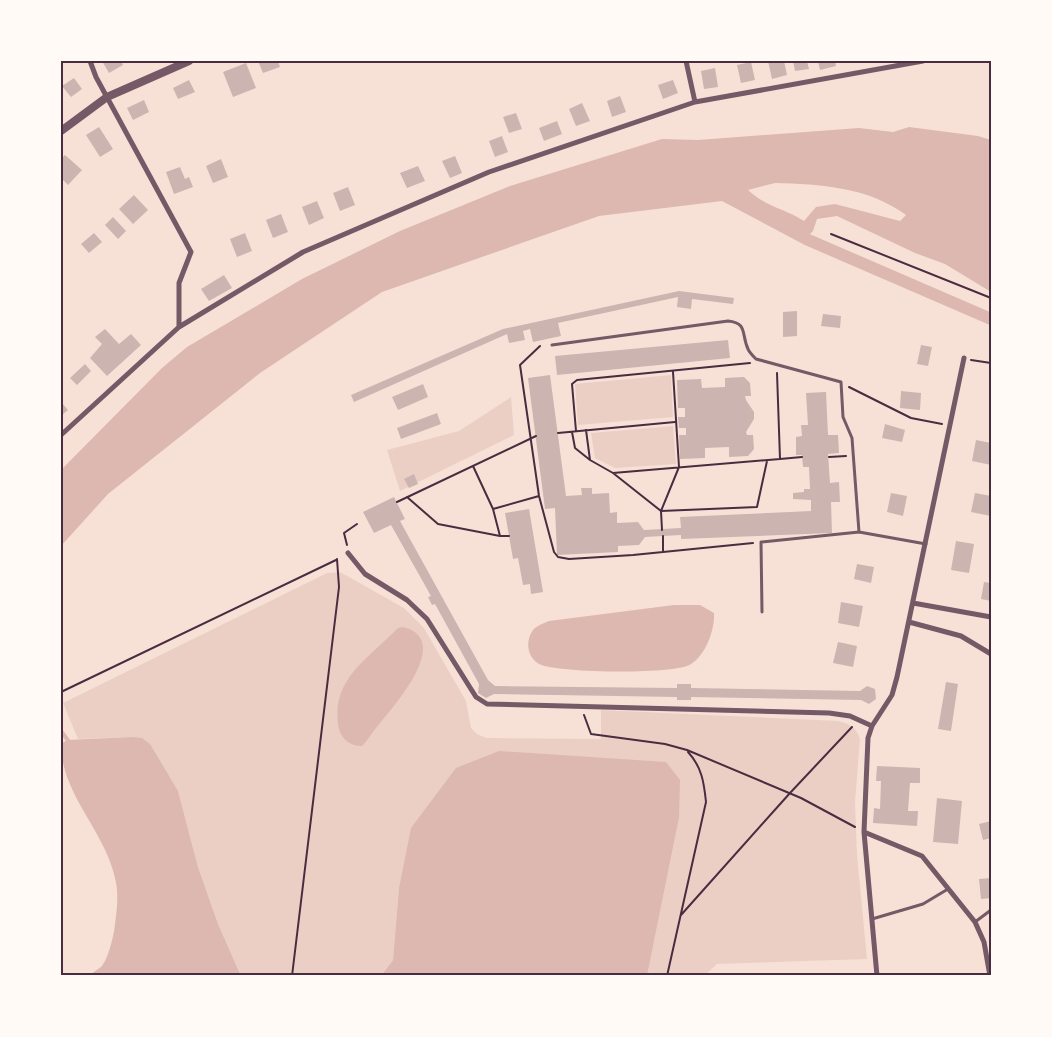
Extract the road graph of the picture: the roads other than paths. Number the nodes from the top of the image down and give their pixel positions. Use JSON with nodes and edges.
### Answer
{"nodes":[{"id":1,"x":90,"y":61,"type":"edge"},
{"id":2,"x":189,"y":61,"type":"edge"},
{"id":3,"x":686,"y":61,"type":"edge"},
{"id":4,"x":923,"y":61,"type":"edge"},
{"id":5,"x":107,"y":97,"type":"junction"},
{"id":6,"x":694,"y":102,"type":"junction"},
{"id":7,"x":61,"y":131,"type":"edge"},
{"id":8,"x":180,"y":327,"type":"junction"},
{"id":9,"x":552,"y":345,"type":"dead end"},
{"id":10,"x":964,"y":358,"type":"dead end"},
{"id":11,"x":61,"y":435,"type":"edge"},
{"id":12,"x":859,"y":532,"type":"junction"},
{"id":13,"x":926,"y":544,"type":"junction"},
{"id":14,"x":348,"y":552,"type":"road end"},
{"id":15,"x":913,"y":603,"type":"junction"},
{"id":16,"x":762,"y":612,"type":"dead end"},
{"id":17,"x":991,"y":617,"type":"edge"},
{"id":18,"x":909,"y":622,"type":"junction"},
{"id":19,"x":991,"y":654,"type":"edge"},
{"id":20,"x":872,"y":726,"type":"junction"},
{"id":21,"x":864,"y":832,"type":"junction"},
{"id":22,"x":948,"y":889,"type":"junction"},
{"id":23,"x":991,"y":910,"type":"edge"},
{"id":24,"x":872,"y":920,"type":"junction"},
{"id":25,"x":975,"y":922,"type":"junction"},
{"id":26,"x":878,"y":976,"type":"edge"},
{"id":27,"x":990,"y":976,"type":"edge"}],
"edges":[{"from":1,"to":5,"type":"street"},
{"from":2,"to":5,"type":"street"},
{"from":3,"to":6,"type":"street"},
{"from":4,"to":6,"type":"street"},
{"from":5,"to":7,"type":"street"},
{"from":5,"to":8,"type":"street"},
{"from":6,"to":8,"type":"street"},
{"from":8,"to":11,"type":"street"},
{"from":9,"to":12,"type":"lane"},
{"from":10,"to":13,"type":"street"},
{"from":12,"to":13,"type":"lane"},
{"from":12,"to":16,"type":"lane"},
{"from":13,"to":15,"type":"street"},
{"from":14,"to":20,"type":"street"},
{"from":15,"to":17,"type":"street"},
{"from":15,"to":18,"type":"street"},
{"from":18,"to":19,"type":"street"},
{"from":18,"to":20,"type":"street"},
{"from":20,"to":21,"type":"street"},
{"from":21,"to":22,"type":"street"},
{"from":21,"to":24,"type":"street"},
{"from":22,"to":24,"type":"lane"},
{"from":22,"to":25,"type":"street"},
{"from":23,"to":25,"type":"lane"},
{"from":24,"to":26,"type":"street"},
{"from":25,"to":27,"type":"street"}]}
